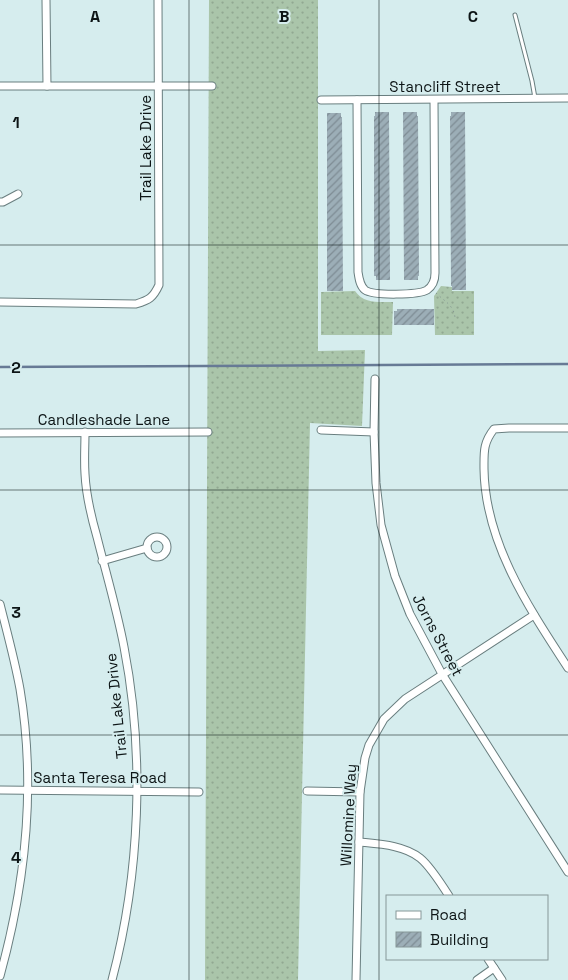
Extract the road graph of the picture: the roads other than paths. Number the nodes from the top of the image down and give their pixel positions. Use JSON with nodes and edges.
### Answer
{"nodes":[{"id":1,"x":46,"y":0,"type":"edge"},
{"id":2,"x":158,"y":0,"type":"edge"},
{"id":3,"x":515,"y":16,"type":"dead end"},
{"id":4,"x":0,"y":86,"type":"edge"},
{"id":5,"x":47,"y":86,"type":"junction"},
{"id":6,"x":158,"y":86,"type":"junction"},
{"id":7,"x":212,"y":86,"type":"dead end"},
{"id":8,"x":568,"y":98,"type":"edge"},
{"id":9,"x":535,"y":99,"type":"junction"},
{"id":10,"x":321,"y":100,"type":"dead end"},
{"id":11,"x":356,"y":100,"type":"junction"},
{"id":12,"x":434,"y":100,"type":"junction"},
{"id":13,"x":18,"y":194,"type":"dead end"},
{"id":14,"x":0,"y":202,"type":"edge"},
{"id":15,"x":0,"y":302,"type":"edge"},
{"id":16,"x":375,"y":379,"type":"dead end"},
{"id":17,"x":568,"y":428,"type":"edge"},
{"id":18,"x":321,"y":430,"type":"dead end"},
{"id":19,"x":0,"y":432,"type":"edge"},
{"id":20,"x":85,"y":432,"type":"junction"},
{"id":21,"x":208,"y":432,"type":"dead end"},
{"id":22,"x":374,"y":432,"type":"junction"},
{"id":23,"x":147,"y":548,"type":"dead end"},
{"id":24,"x":102,"y":561,"type":"junction"},
{"id":25,"x":0,"y":604,"type":"edge"},
{"id":26,"x":534,"y":615,"type":"junction"},
{"id":27,"x":568,"y":668,"type":"edge"},
{"id":28,"x":442,"y":674,"type":"junction"},
{"id":29,"x":0,"y":790,"type":"edge"},
{"id":30,"x":28,"y":790,"type":"junction"},
{"id":31,"x":136,"y":791,"type":"junction"},
{"id":32,"x":307,"y":791,"type":"dead end"},
{"id":33,"x":199,"y":792,"type":"dead end"},
{"id":34,"x":360,"y":792,"type":"junction"},
{"id":35,"x":360,"y":842,"type":"junction"},
{"id":36,"x":568,"y":872,"type":"edge"},
{"id":37,"x":448,"y":895,"type":"edge"},
{"id":38,"x":489,"y":960,"type":"edge"},
{"id":39,"x":494,"y":968,"type":"junction"},
{"id":40,"x":0,"y":976,"type":"edge"},
{"id":41,"x":112,"y":980,"type":"edge"},
{"id":42,"x":356,"y":980,"type":"edge"},
{"id":43,"x":477,"y":980,"type":"edge"},
{"id":44,"x":502,"y":980,"type":"edge"}],
"edges":[{"from":1,"to":5,"type":"street"},
{"from":2,"to":6,"type":"street","name":"Trail Lake Drive"},
{"from":3,"to":9,"type":"lane"},
{"from":4,"to":5,"type":"street"},
{"from":5,"to":6,"type":"street"},
{"from":6,"to":7,"type":"street"},
{"from":6,"to":15,"type":"street","name":"Trail Lake Drive"},
{"from":8,"to":9,"type":"street","name":"Stancliff Street"},
{"from":9,"to":12,"type":"street","name":"Stancliff Street"},
{"from":10,"to":11,"type":"street","name":"Stancliff Street"},
{"from":11,"to":12,"type":"street","name":"Stancliff Street"},
{"from":11,"to":12,"type":"street"},
{"from":13,"to":14,"type":"street"},
{"from":16,"to":22,"type":"street","name":"Jorns Street"},
{"from":17,"to":26,"type":"street"},
{"from":18,"to":22,"type":"street"},
{"from":19,"to":20,"type":"street","name":"Candleshade Lane"},
{"from":20,"to":21,"type":"street","name":"Candleshade Lane"},
{"from":20,"to":24,"type":"street","name":"Trail Lake Drive"},
{"from":22,"to":28,"type":"street","name":"Jorns Street"},
{"from":23,"to":24,"type":"street"},
{"from":24,"to":31,"type":"street","name":"Trail Lake Drive"},
{"from":25,"to":30,"type":"street"},
{"from":26,"to":27,"type":"street"},
{"from":26,"to":28,"type":"street","name":"Willomine Way"},
{"from":28,"to":34,"type":"street","name":"Willomine Way"},
{"from":28,"to":36,"type":"street","name":"Jorns Street"},
{"from":29,"to":30,"type":"street","name":"Santa Teresa Road"},
{"from":30,"to":31,"type":"street","name":"Santa Teresa Road"},
{"from":30,"to":40,"type":"street"},
{"from":31,"to":33,"type":"street","name":"Santa Teresa Road"},
{"from":31,"to":41,"type":"street","name":"Trail Lake Drive"},
{"from":32,"to":34,"type":"street"},
{"from":34,"to":35,"type":"street","name":"Willomine Way"},
{"from":35,"to":37,"type":"street"},
{"from":35,"to":42,"type":"street","name":"Willomine Way"},
{"from":38,"to":39,"type":"street"},
{"from":39,"to":43,"type":"street"},
{"from":39,"to":44,"type":"street"}]}
